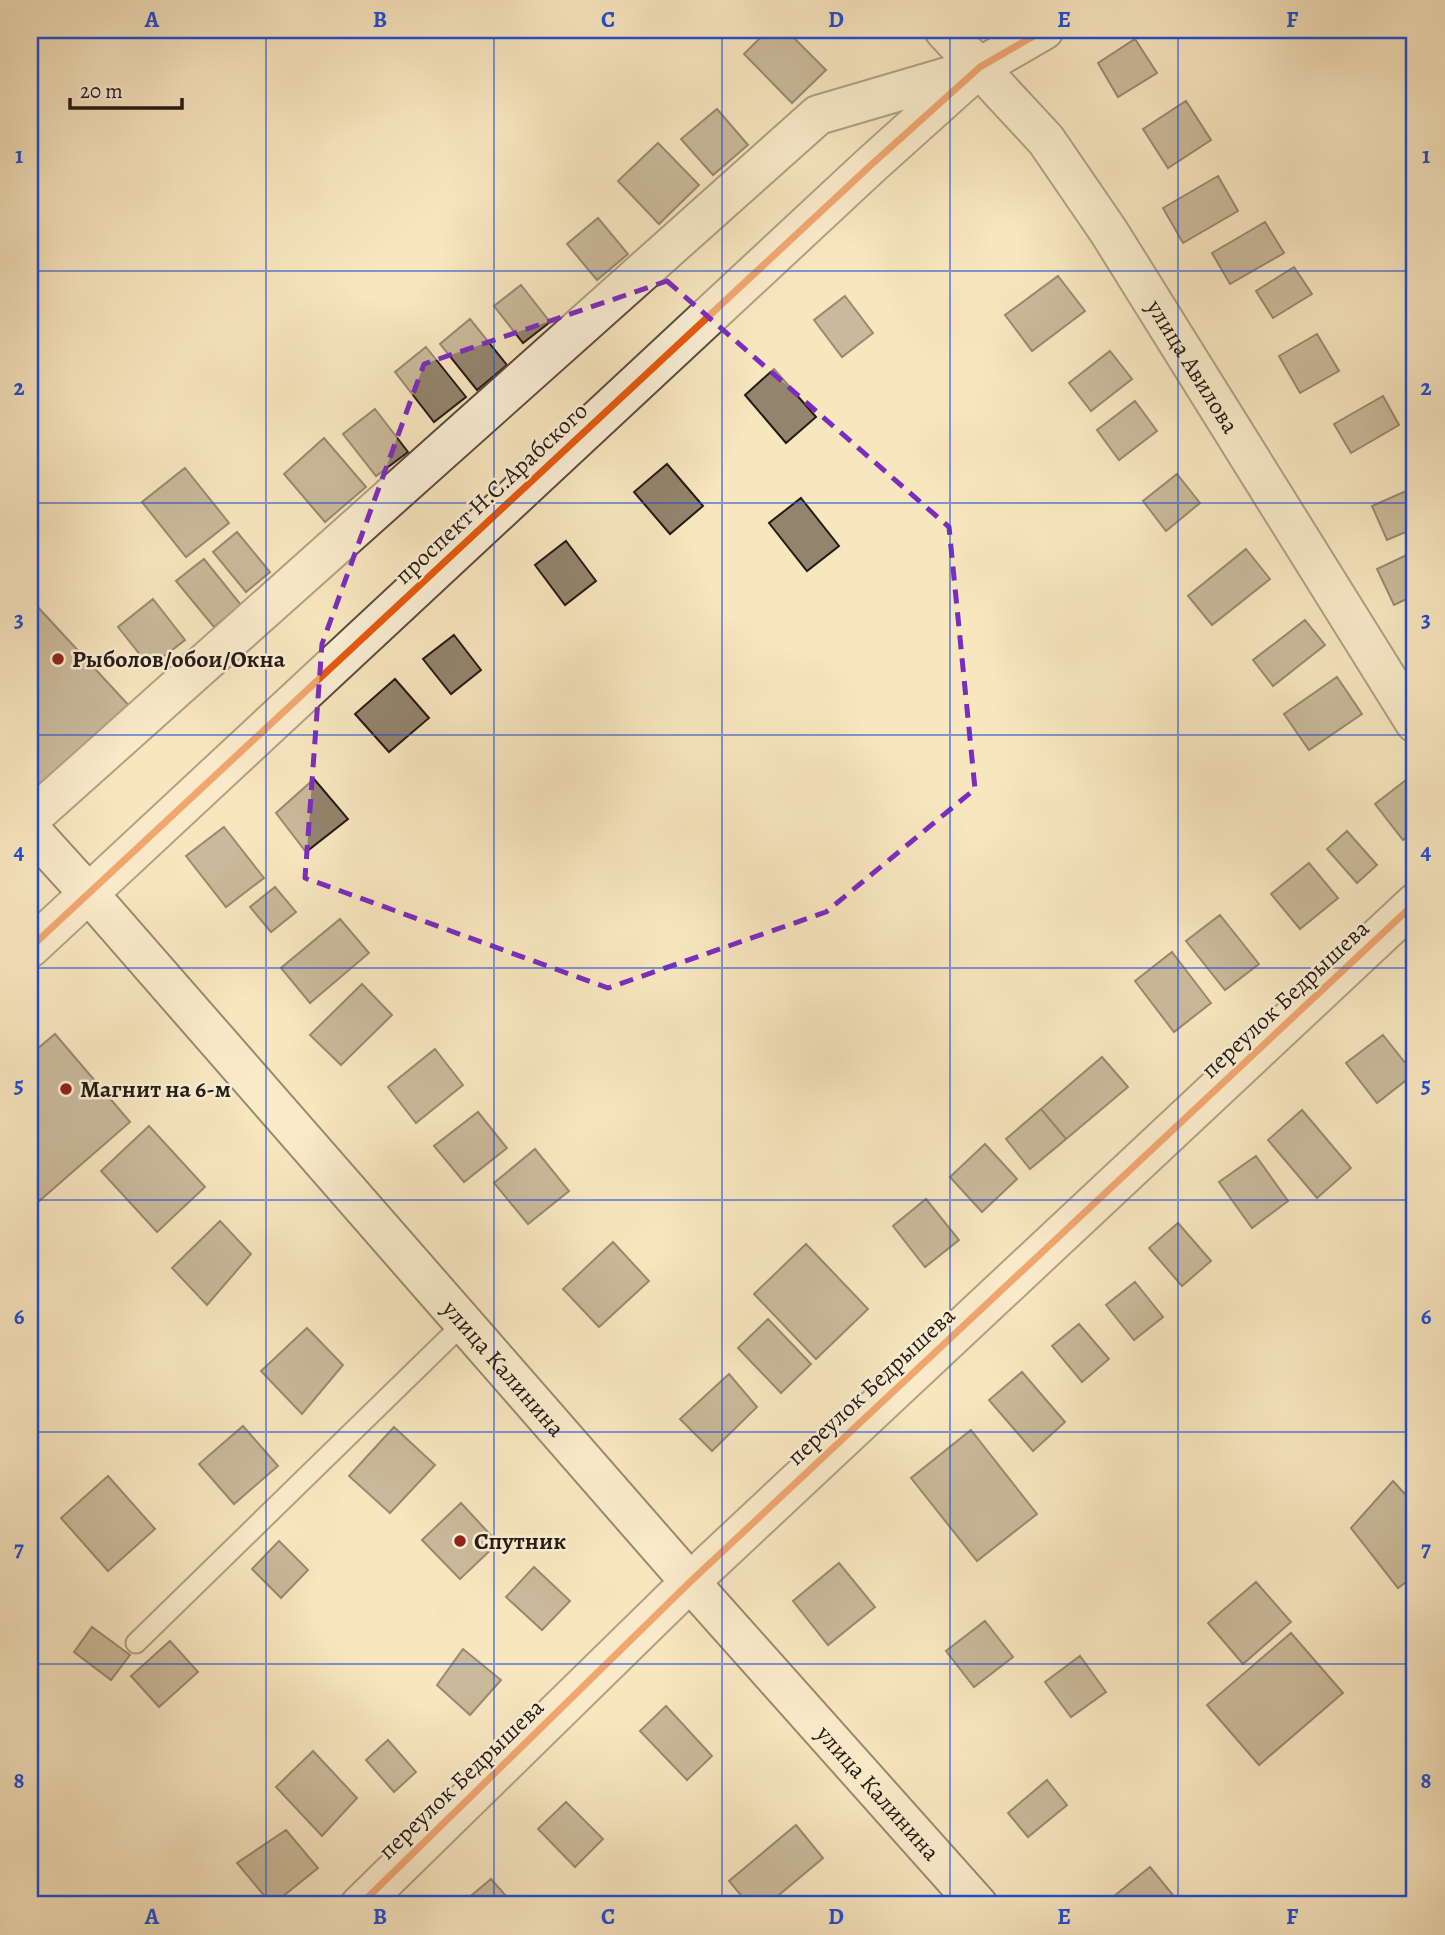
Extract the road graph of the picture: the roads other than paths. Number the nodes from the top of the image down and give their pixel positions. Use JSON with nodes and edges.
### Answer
{"nodes":[{"id":1,"x":944,"y":30,"type":"edge"},
{"id":2,"x":1044,"y":30,"type":"edge"},
{"id":3,"x":980,"y":67,"type":"junction"},
{"id":4,"x":1415,"y":723,"type":"edge"},
{"id":5,"x":30,"y":819,"type":"edge"},
{"id":6,"x":30,"y":828,"type":"edge"},
{"id":7,"x":89,"y":894,"type":"junction"},
{"id":8,"x":1415,"y":904,"type":"edge"},
{"id":9,"x":30,"y":948,"type":"edge"},
{"id":10,"x":464,"y":1323,"type":"junction"},
{"id":11,"x":690,"y":1582,"type":"junction"},
{"id":12,"x":136,"y":1643,"type":"dead end"},
{"id":13,"x":360,"y":1905,"type":"edge"},
{"id":14,"x":978,"y":1905,"type":"edge"}],
"edges":[{"from":1,"to":3,"type":"street","name":"улица Авилова"},
{"from":2,"to":3,"type":"street"},
{"from":3,"to":4,"type":"street","name":"улица Авилова"},
{"from":3,"to":5,"type":"street"},
{"from":3,"to":7,"type":"street","name":"проспект Н.С.Арабского"},
{"from":6,"to":7,"type":"street","name":"улица Калинина"},
{"from":7,"to":9,"type":"street","name":"проспект Н.С.Арабского"},
{"from":7,"to":10,"type":"street","name":"улица Калинина"},
{"from":8,"to":11,"type":"street","name":"переулок Бедрышева"},
{"from":10,"to":11,"type":"street","name":"улица Калинина"},
{"from":10,"to":12,"type":"lane"},
{"from":11,"to":13,"type":"street","name":"переулок Бедрышева"},
{"from":11,"to":14,"type":"street","name":"улица Калинина"}]}
